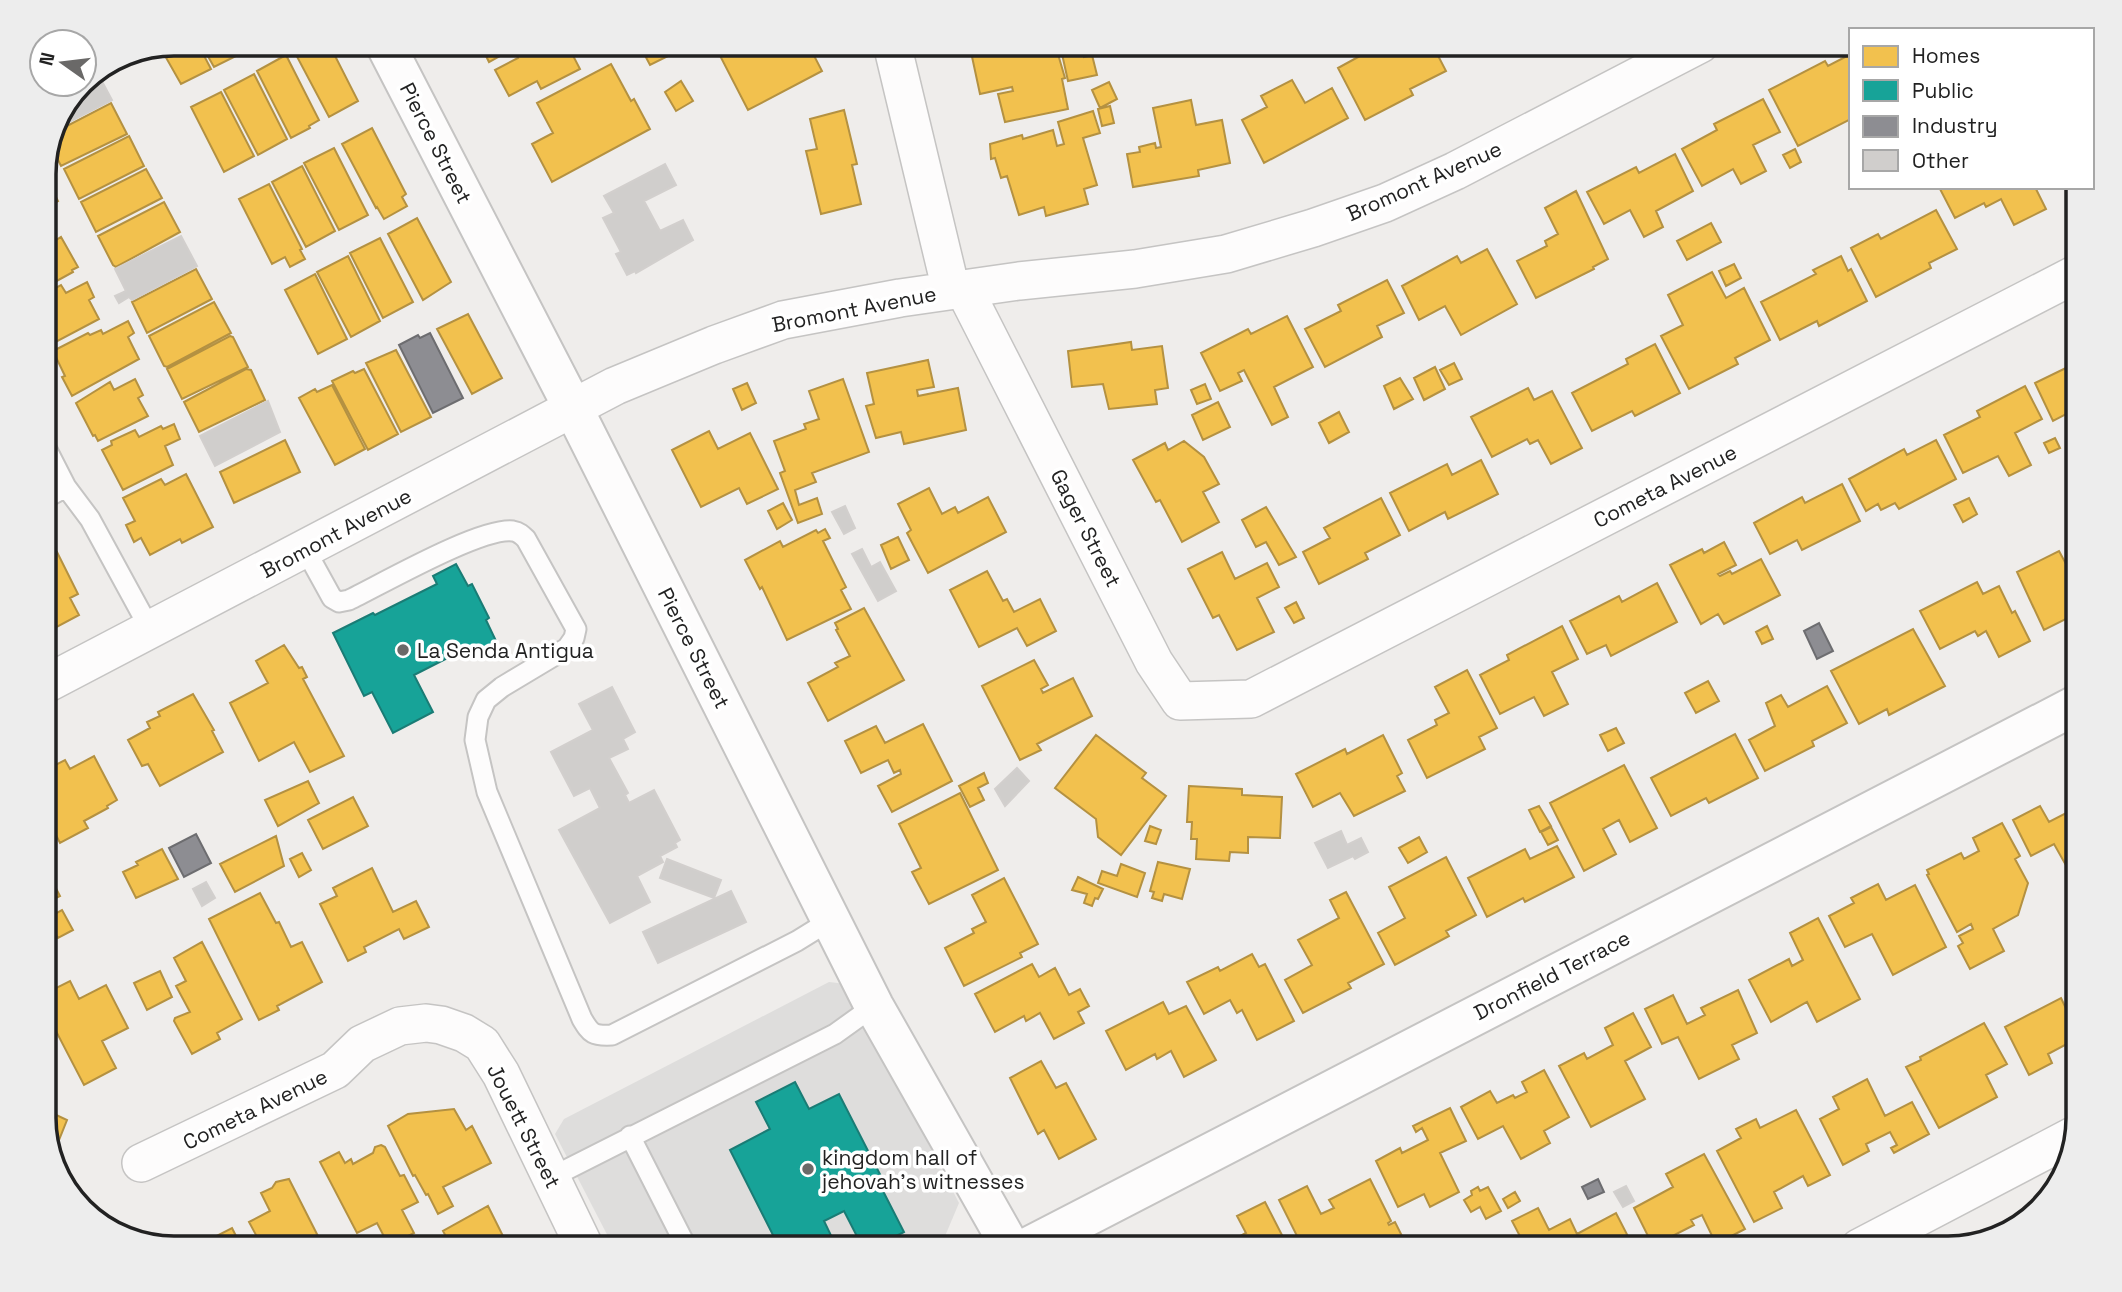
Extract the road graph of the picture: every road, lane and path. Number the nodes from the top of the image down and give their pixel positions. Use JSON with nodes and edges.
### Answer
{"nodes":[{"id":1,"x":392,"y":56,"type":"edge"},
{"id":2,"x":894,"y":56,"type":"edge"},
{"id":3,"x":1677,"y":56,"type":"edge"},
{"id":4,"x":2066,"y":279,"type":"edge"},
{"id":5,"x":957,"y":290,"type":"junction"},
{"id":6,"x":573,"y":408,"type":"junction"},
{"id":7,"x":56,"y":467,"type":"edge"},
{"id":8,"x":66,"y":487,"type":"junction"},
{"id":9,"x":56,"y":492,"type":"edge"},
{"id":10,"x":305,"y":549,"type":"junction"},
{"id":11,"x":151,"y":631,"type":"junction"},
{"id":12,"x":56,"y":679,"type":"edge"},
{"id":13,"x":1251,"y":699,"type":"joint"},
{"id":14,"x":2066,"y":710,"type":"edge"},
{"id":15,"x":831,"y":920,"type":"junction"},
{"id":16,"x":874,"y":1006,"type":"junction"},
{"id":17,"x":441,"y":1025,"type":"joint"},
{"id":18,"x":630,"y":1136,"type":"junction"},
{"id":19,"x":2063,"y":1142,"type":"edge"},
{"id":20,"x":141,"y":1163,"type":"dead end"},
{"id":21,"x":550,"y":1178,"type":"junction"},
{"id":22,"x":579,"y":1236,"type":"edge"},
{"id":23,"x":681,"y":1236,"type":"edge"},
{"id":24,"x":1003,"y":1236,"type":"edge"},
{"id":25,"x":1049,"y":1236,"type":"edge"},
{"id":26,"x":1882,"y":1236,"type":"edge"}],
"edges":[{"from":1,"to":6,"type":"street","name":"Pierce Street"},
{"from":2,"to":5,"type":"street","name":"Gager Street"},
{"from":3,"to":5,"type":"street","name":"Bromont Avenue"},
{"from":4,"to":13,"type":"street","name":"Cometa Avenue"},
{"from":5,"to":6,"type":"street","name":"Bromont Avenue"},
{"from":5,"to":13,"type":"street","name":"Gager Street"},
{"from":6,"to":10,"type":"street","name":"Bromont Avenue"},
{"from":6,"to":15,"type":"street","name":"Pierce Street"},
{"from":7,"to":8,"type":"lane"},
{"from":8,"to":9,"type":"lane"},
{"from":8,"to":11,"type":"lane"},
{"from":10,"to":11,"type":"street","name":"Bromont Avenue"},
{"from":10,"to":15,"type":"lane"},
{"from":11,"to":12,"type":"street","name":"Bromont Avenue"},
{"from":14,"to":25,"type":"street","name":"Dronfield Terrace"},
{"from":15,"to":16,"type":"street","name":"Pierce Street"},
{"from":16,"to":18,"type":"lane"},
{"from":16,"to":24,"type":"street","name":"Pierce Street"},
{"from":17,"to":20,"type":"street","name":"Cometa Avenue"},
{"from":17,"to":21,"type":"street","name":"Jouett Street"},
{"from":18,"to":21,"type":"lane"},
{"from":18,"to":23,"type":"lane"},
{"from":19,"to":26,"type":"street"},
{"from":21,"to":22,"type":"street","name":"Jouett Street"}]}
